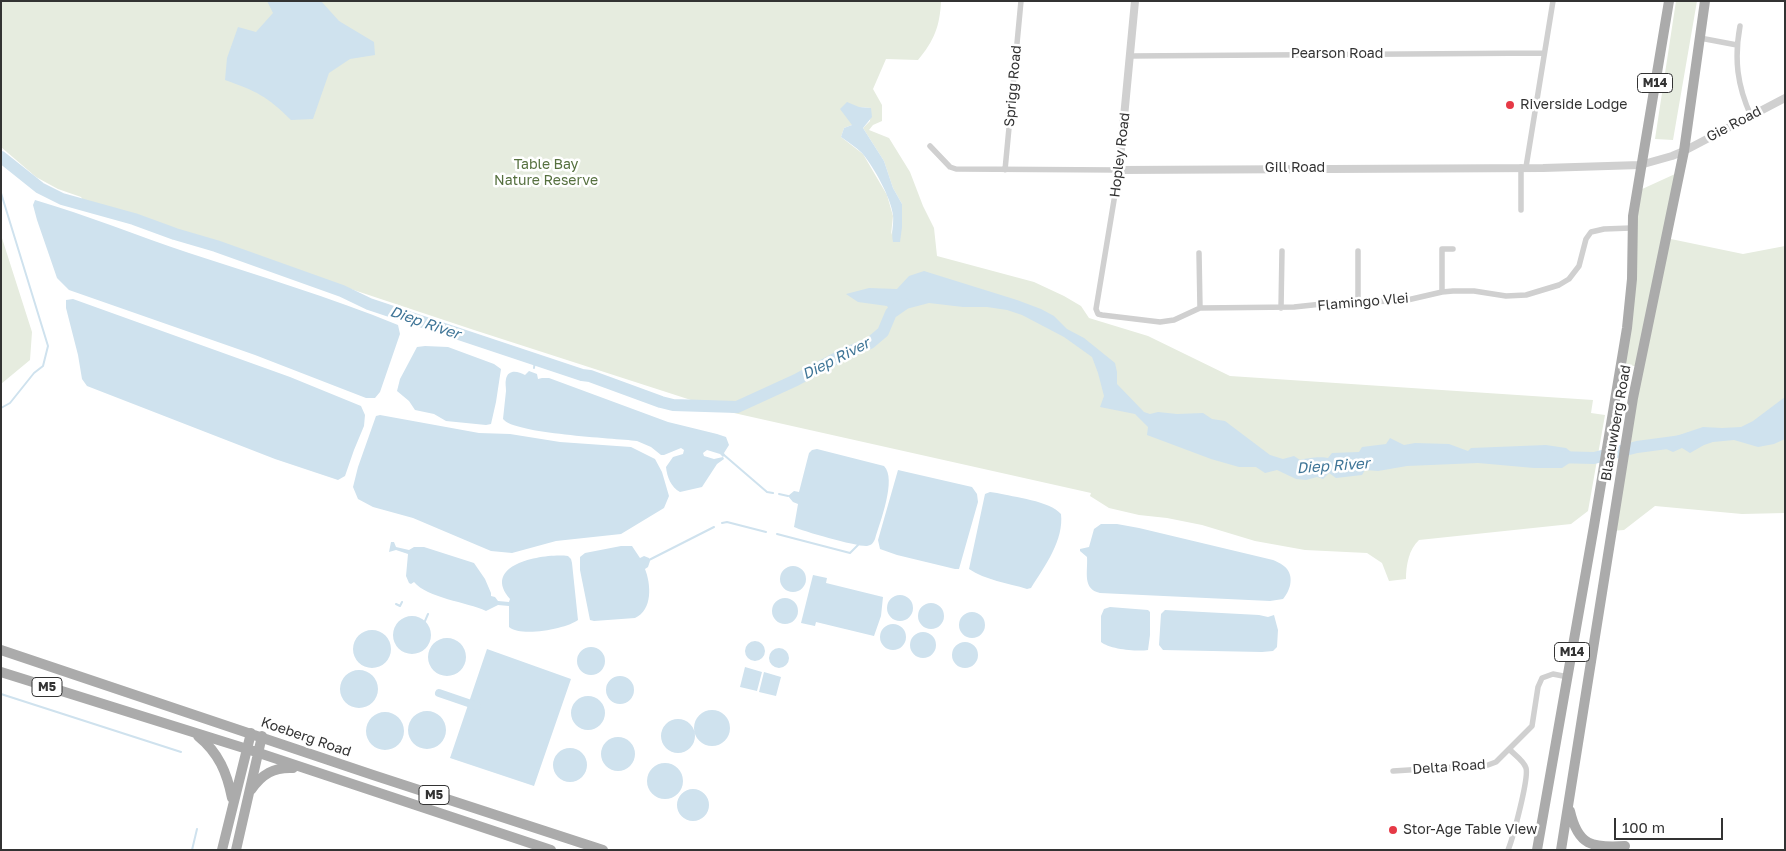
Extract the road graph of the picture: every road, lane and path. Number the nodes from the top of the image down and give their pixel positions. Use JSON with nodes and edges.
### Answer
{"nodes":[{"id":1,"x":1021,"y":1,"type":"edge"},
{"id":2,"x":1135,"y":1,"type":"edge"},
{"id":3,"x":1553,"y":1,"type":"edge"},
{"id":4,"x":1669,"y":1,"type":"edge"},
{"id":5,"x":1705,"y":1,"type":"edge"},
{"id":6,"x":1740,"y":26,"type":"dead end"},
{"id":7,"x":1700,"y":38,"type":"junction"},
{"id":8,"x":1737,"y":45,"type":"junction"},
{"id":9,"x":1544,"y":53,"type":"junction"},
{"id":10,"x":1130,"y":56,"type":"junction"},
{"id":11,"x":1785,"y":98,"type":"edge"},
{"id":12,"x":1751,"y":116,"type":"junction"},
{"id":13,"x":930,"y":146,"type":"dead end"},
{"id":14,"x":1684,"y":151,"type":"junction"},
{"id":15,"x":1640,"y":165,"type":"junction"},
{"id":16,"x":1524,"y":167,"type":"junction"},
{"id":17,"x":1005,"y":170,"type":"junction"},
{"id":18,"x":1119,"y":170,"type":"junction"},
{"id":19,"x":1521,"y":210,"type":"dead end"},
{"id":20,"x":1631,"y":228,"type":"junction"},
{"id":21,"x":1453,"y":249,"type":"dead end"},
{"id":22,"x":1282,"y":251,"type":"dead end"},
{"id":23,"x":1358,"y":251,"type":"dead end"},
{"id":24,"x":1199,"y":253,"type":"dead end"},
{"id":25,"x":1442,"y":292,"type":"junction"},
{"id":26,"x":1358,"y":302,"type":"junction"},
{"id":27,"x":1096,"y":307,"type":"joint"},
{"id":28,"x":1200,"y":308,"type":"junction"},
{"id":29,"x":1281,"y":308,"type":"junction"},
{"id":30,"x":1,"y":650,"type":"edge"},
{"id":31,"x":1,"y":672,"type":"edge"},
{"id":32,"x":1568,"y":677,"type":"junction"},
{"id":33,"x":251,"y":733,"type":"junction"},
{"id":34,"x":194,"y":734,"type":"junction"},
{"id":35,"x":262,"y":736,"type":"junction"},
{"id":36,"x":247,"y":749,"type":"junction"},
{"id":37,"x":1510,"y":750,"type":"junction"},
{"id":38,"x":258,"y":753,"type":"junction"},
{"id":39,"x":308,"y":770,"type":"junction"},
{"id":40,"x":1393,"y":771,"type":"dead end"},
{"id":41,"x":248,"y":795,"type":"junction"},
{"id":42,"x":233,"y":802,"type":"junction"},
{"id":43,"x":1569,"y":805,"type":"junction"},
{"id":44,"x":1541,"y":820,"type":"junction"},
{"id":45,"x":1625,"y":846,"type":"dead end"},
{"id":46,"x":222,"y":850,"type":"edge"},
{"id":47,"x":236,"y":850,"type":"edge"},
{"id":48,"x":551,"y":850,"type":"edge"},
{"id":49,"x":603,"y":850,"type":"edge"},
{"id":50,"x":1508,"y":850,"type":"edge"},
{"id":51,"x":1531,"y":850,"type":"edge"},
{"id":52,"x":1537,"y":850,"type":"edge"},
{"id":53,"x":1561,"y":850,"type":"edge"}],
"edges":[{"from":1,"to":17,"type":"street","name":"Sprigg Road"},
{"from":2,"to":10,"type":"street","name":"Hopley Road"},
{"from":3,"to":9,"type":"street"},
{"from":4,"to":15,"type":"main road","name":"Blaauwberg Road","number":"M14"},
{"from":5,"to":7,"type":"main road","name":"Blaauwberg Road","number":"M14"},
{"from":6,"to":8,"type":"street"},
{"from":7,"to":8,"type":"street"},
{"from":7,"to":14,"type":"main road","name":"Blaauwberg Road","number":"M14"},
{"from":8,"to":12,"type":"street"},
{"from":9,"to":10,"type":"street","name":"Pearson Road"},
{"from":9,"to":16,"type":"street"},
{"from":10,"to":18,"type":"street","name":"Hopley Road"},
{"from":11,"to":12,"type":"street","name":"Gie Road"},
{"from":12,"to":14,"type":"street","name":"Gie Road"},
{"from":13,"to":17,"type":"street","name":"Gill Road"},
{"from":14,"to":15,"type":"street","name":"Gie Road"},
{"from":14,"to":43,"type":"main road","name":"Blaauwberg Road","number":"M14"},
{"from":15,"to":16,"type":"street","name":"Gill Road"},
{"from":15,"to":20,"type":"main road","name":"Blaauwberg Road","number":"M14"},
{"from":16,"to":18,"type":"street","name":"Gill Road"},
{"from":16,"to":19,"type":"street"},
{"from":17,"to":18,"type":"street","name":"Gill Road"},
{"from":18,"to":27,"type":"street","name":"Hopley Road"},
{"from":20,"to":25,"type":"street","name":"Flamingo Vlei"},
{"from":20,"to":32,"type":"main road","name":"Blaauwberg Road","number":"M14"},
{"from":21,"to":25,"type":"street"},
{"from":22,"to":29,"type":"street"},
{"from":23,"to":26,"type":"street"},
{"from":24,"to":28,"type":"street"},
{"from":25,"to":26,"type":"street","name":"Flamingo Vlei"},
{"from":26,"to":29,"type":"street","name":"Flamingo Vlei"},
{"from":27,"to":28,"type":"street","name":"Flamingo Vlei"},
{"from":28,"to":29,"type":"street","name":"Flamingo Vlei"},
{"from":30,"to":33,"type":"main road","name":"Koeberg Road","number":"M5"},
{"from":31,"to":34,"type":"main road","number":"M5"},
{"from":32,"to":37,"type":"street","name":"Delta Road"},
{"from":32,"to":44,"type":"main road","name":"Blaauwberg Road","number":"M14"},
{"from":33,"to":35,"type":"main road","name":"Koeberg Road","number":"M5"},
{"from":33,"to":36,"type":"main road"},
{"from":34,"to":36,"type":"main road","number":"M5"},
{"from":34,"to":42,"type":"main road"},
{"from":35,"to":38,"type":"main road"},
{"from":35,"to":49,"type":"main road","name":"Koeberg Road","number":"M5"},
{"from":36,"to":38,"type":"main road","number":"M5"},
{"from":36,"to":42,"type":"main road"},
{"from":37,"to":40,"type":"street","name":"Delta Road"},
{"from":37,"to":50,"type":"street"},
{"from":38,"to":39,"type":"main road","number":"M5"},
{"from":38,"to":41,"type":"main road"},
{"from":39,"to":41,"type":"main road"},
{"from":39,"to":48,"type":"main road","number":"M5"},
{"from":41,"to":47,"type":"main road"},
{"from":42,"to":46,"type":"main road"},
{"from":43,"to":45,"type":"main road"},
{"from":43,"to":53,"type":"main road","name":"Blaauwberg Road","number":"M14"},
{"from":44,"to":51,"type":"main road"},
{"from":44,"to":52,"type":"main road","name":"Blaauwberg Road","number":"M14"}]}
